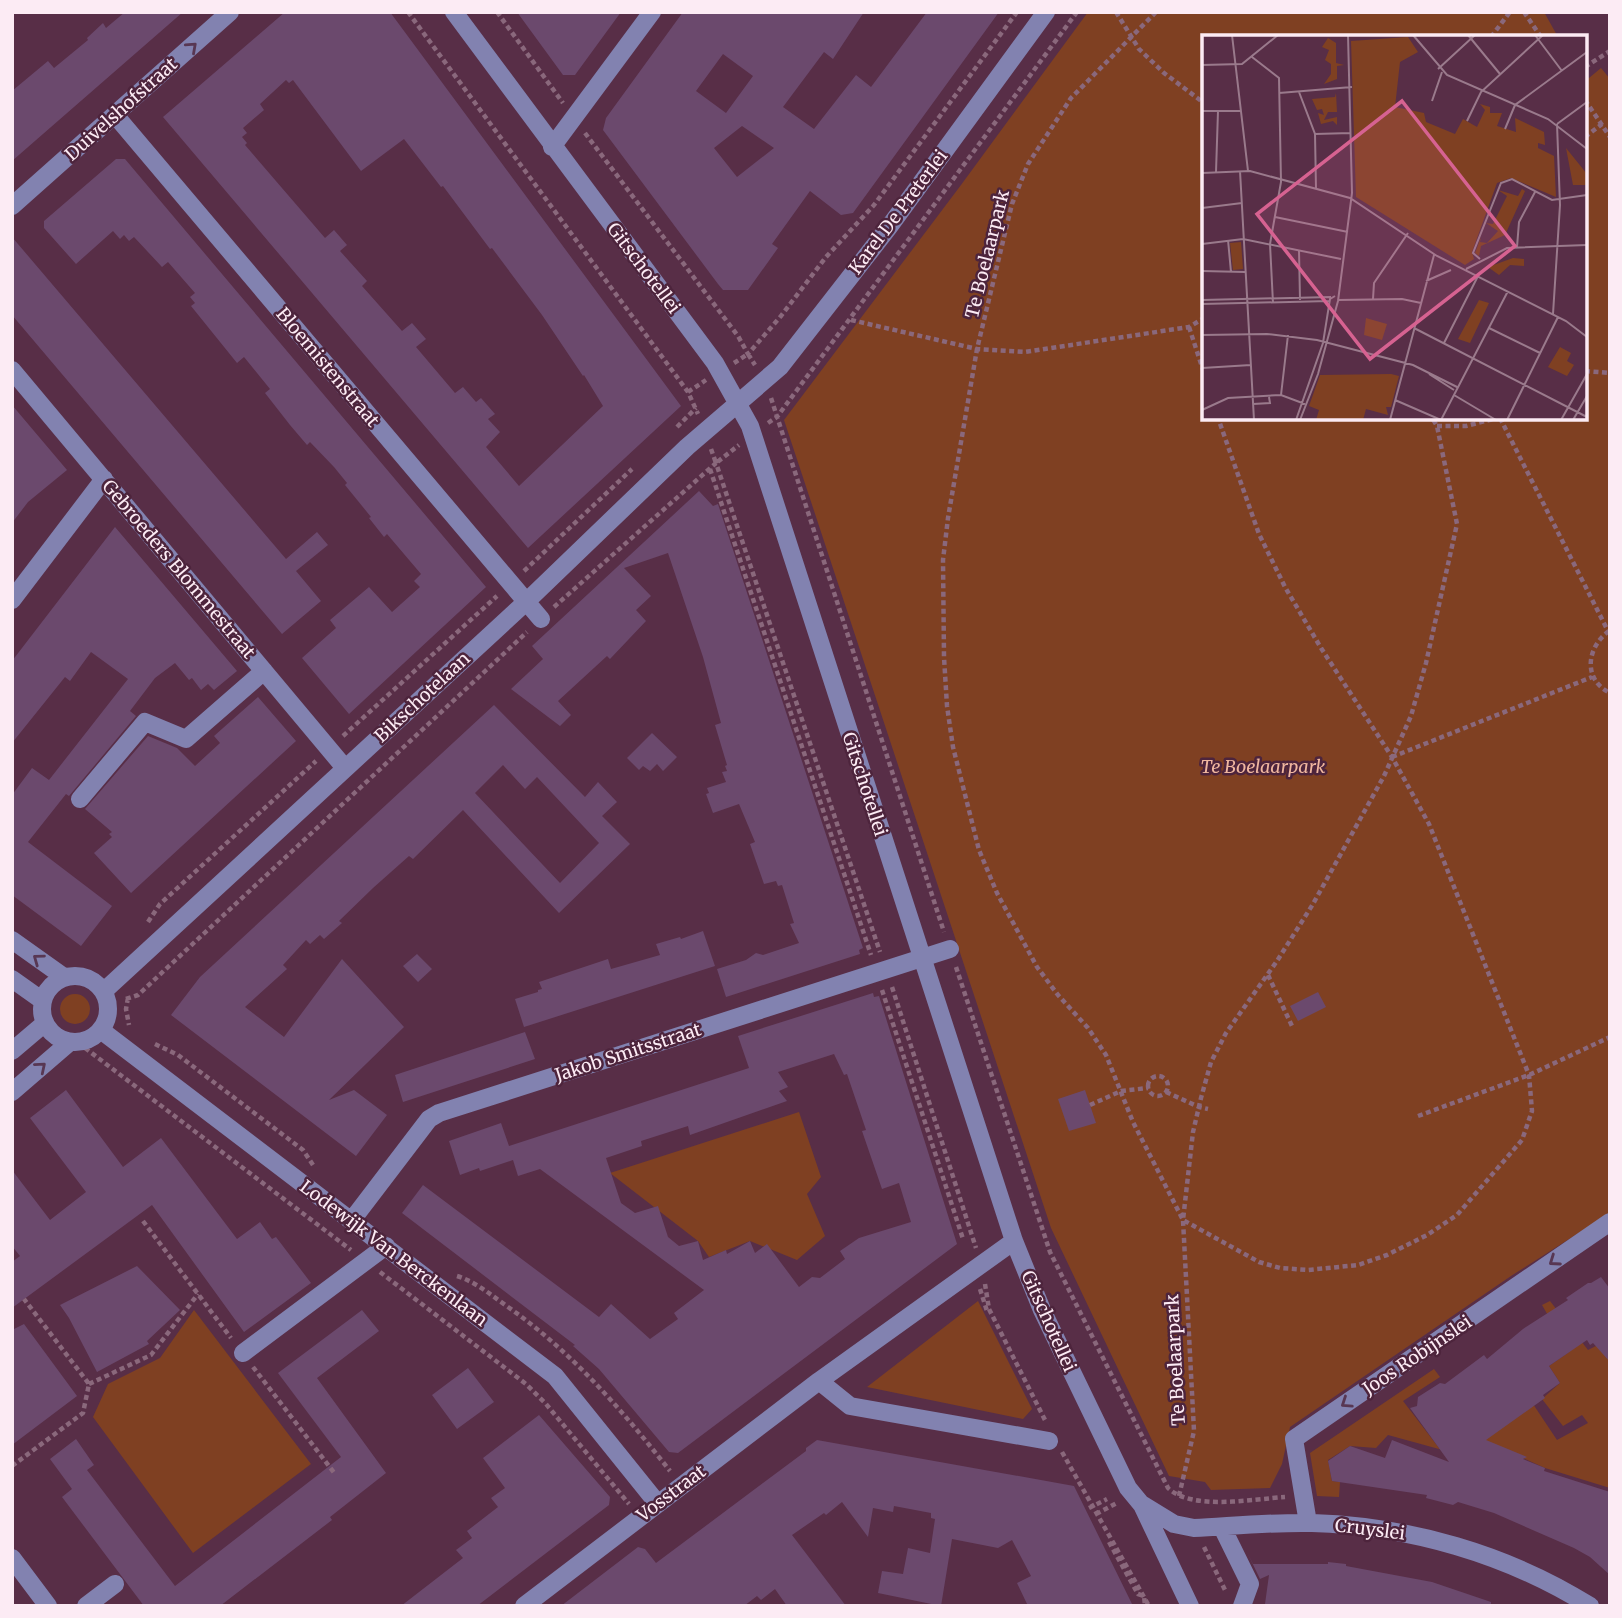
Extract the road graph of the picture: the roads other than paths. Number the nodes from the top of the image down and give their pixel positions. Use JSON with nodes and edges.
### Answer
{"nodes":[{"id":1,"x":230,"y":12,"type":"edge"},
{"id":2,"x":454,"y":12,"type":"edge"},
{"id":3,"x":652,"y":12,"type":"edge"},
{"id":4,"x":1046,"y":12,"type":"edge"},
{"id":5,"x":115,"y":115,"type":"junction"},
{"id":6,"x":552,"y":147,"type":"junction"},
{"id":7,"x":12,"y":206,"type":"edge"},
{"id":8,"x":12,"y":370,"type":"edge"},
{"id":9,"x":738,"y":402,"type":"junction"},
{"id":10,"x":104,"y":479,"type":"junction"},
{"id":11,"x":12,"y":600,"type":"edge"},
{"id":12,"x":526,"y":602,"type":"junction"},
{"id":13,"x":541,"y":619,"type":"road end"},
{"id":14,"x":264,"y":671,"type":"junction"},
{"id":15,"x":345,"y":768,"type":"junction"},
{"id":16,"x":80,"y":799,"type":"dead end"},
{"id":17,"x":12,"y":940,"type":"edge"},
{"id":18,"x":950,"y":949,"type":"dead end"},
{"id":19,"x":923,"y":958,"type":"junction"},
{"id":20,"x":64,"y":977,"type":"junction"},
{"id":21,"x":12,"y":979,"type":"edge"},
{"id":22,"x":106,"y":998,"type":"junction"},
{"id":23,"x":43,"y":1001,"type":"junction"},
{"id":24,"x":45,"y":1023,"type":"junction"},
{"id":25,"x":102,"y":1031,"type":"junction"},
{"id":26,"x":70,"y":1042,"type":"junction"},
{"id":27,"x":12,"y":1051,"type":"edge"},
{"id":28,"x":12,"y":1091,"type":"edge"},
{"id":29,"x":352,"y":1220,"type":"junction"},
{"id":30,"x":1610,"y":1222,"type":"edge"},
{"id":31,"x":1014,"y":1241,"type":"junction"},
{"id":32,"x":386,"y":1246,"type":"junction"},
{"id":33,"x":243,"y":1353,"type":"dead end"},
{"id":34,"x":819,"y":1381,"type":"junction"},
{"id":35,"x":1053,"y":1441,"type":"road end"},
{"id":36,"x":658,"y":1504,"type":"junction"},
{"id":37,"x":1142,"y":1504,"type":"junction"},
{"id":38,"x":1308,"y":1523,"type":"junction"},
{"id":39,"x":1222,"y":1527,"type":"junction"},
{"id":40,"x":12,"y":1558,"type":"edge"},
{"id":41,"x":115,"y":1584,"type":"dead end"},
{"id":42,"x":1235,"y":1600,"type":"edge"},
{"id":43,"x":48,"y":1606,"type":"edge"},
{"id":44,"x":86,"y":1606,"type":"edge"},
{"id":45,"x":524,"y":1606,"type":"edge"},
{"id":46,"x":1190,"y":1606,"type":"edge"},
{"id":47,"x":1590,"y":1606,"type":"edge"}],
"edges":[{"from":5,"to":1,"type":"street","name":"Duivelshofstraat","one_way":true},
{"from":2,"to":6,"type":"street","name":"Gitschotellei"},
{"from":3,"to":6,"type":"street"},
{"from":4,"to":9,"type":"street","name":"Karel De Preterlei"},
{"from":5,"to":7,"type":"street","name":"Duivelshofstraat"},
{"from":5,"to":12,"type":"street","name":"Bloemistenstraat"},
{"from":6,"to":9,"type":"street","name":"Gitschotellei"},
{"from":8,"to":10,"type":"street","name":"Gebroeders Blommestraat"},
{"from":9,"to":12,"type":"street","name":"Bikschotelaan"},
{"from":9,"to":19,"type":"street","name":"Gitschotellei"},
{"from":10,"to":11,"type":"street"},
{"from":10,"to":14,"type":"street","name":"Gebroeders Blommestraat"},
{"from":12,"to":13,"type":"street","name":"Bloemistenstraat"},
{"from":12,"to":15,"type":"street","name":"Bikschotelaan"},
{"from":14,"to":15,"type":"street","name":"Gebroeders Blommestraat"},
{"from":14,"to":16,"type":"street"},
{"from":15,"to":22,"type":"street","name":"Bikschotelaan"},
{"from":20,"to":17,"type":"street","one_way":true},
{"from":18,"to":19,"type":"street","name":"Jakob Smitsstraat"},
{"from":19,"to":29,"type":"street","name":"Jakob Smitsstraat"},
{"from":19,"to":31,"type":"street","name":"Gitschotellei"},
{"from":20,"to":22,"type":"street"},
{"from":20,"to":23,"type":"street"},
{"from":21,"to":23,"type":"street"},
{"from":22,"to":25,"type":"street"},
{"from":23,"to":24,"type":"street"},
{"from":24,"to":26,"type":"street"},
{"from":24,"to":27,"type":"street"},
{"from":25,"to":26,"type":"street"},
{"from":25,"to":29,"type":"street","name":"Lodewijk Van Berckenlaan"},
{"from":28,"to":26,"type":"street","one_way":true},
{"from":29,"to":32,"type":"street","name":"Lodewijk Van Berckenlaan"},
{"from":30,"to":38,"type":"street","name":"Joos Robijnslei","one_way":true},
{"from":31,"to":34,"type":"street","name":"Vosstraat"},
{"from":31,"to":37,"type":"street","name":"Gitschotellei"},
{"from":32,"to":33,"type":"street"},
{"from":32,"to":36,"type":"street","name":"Lodewijk Van Berckenlaan"},
{"from":34,"to":35,"type":"street"},
{"from":34,"to":36,"type":"street","name":"Vosstraat"},
{"from":36,"to":45,"type":"street","name":"Vosstraat"},
{"from":37,"to":39,"type":"street","name":"Cruyslei"},
{"from":37,"to":46,"type":"street","name":"Gitschotellei"},
{"from":38,"to":39,"type":"street","name":"Cruyslei"},
{"from":38,"to":47,"type":"street","name":"Cruyslei"},
{"from":39,"to":42,"type":"street"},
{"from":40,"to":43,"type":"street"},
{"from":41,"to":44,"type":"street"}]}
